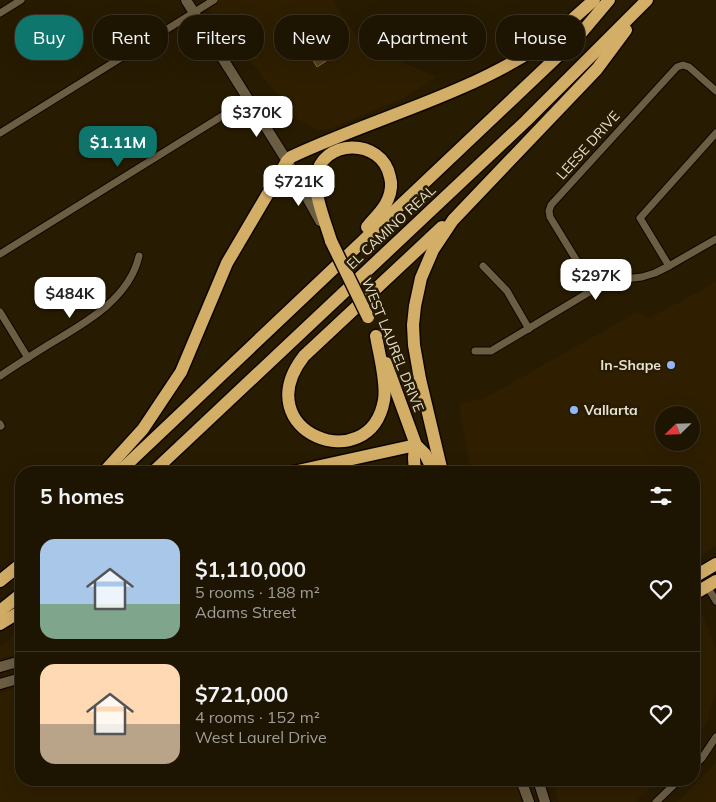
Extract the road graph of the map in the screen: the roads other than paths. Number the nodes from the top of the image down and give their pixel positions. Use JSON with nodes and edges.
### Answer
{"nodes":[{"id":1,"x":21,"y":0,"type":"edge"},
{"id":2,"x":186,"y":0,"type":"edge"},
{"id":3,"x":214,"y":0,"type":"edge"},
{"id":4,"x":594,"y":0,"type":"edge"},
{"id":5,"x":609,"y":0,"type":"edge"},
{"id":6,"x":646,"y":1,"type":"edge"},
{"id":7,"x":194,"y":12,"type":"junction"},
{"id":8,"x":0,"y":13,"type":"edge"},
{"id":9,"x":716,"y":91,"type":"edge"},
{"id":10,"x":248,"y":100,"type":"junction"},
{"id":11,"x":0,"y":133,"type":"edge"},
{"id":12,"x":716,"y":133,"type":"edge"},
{"id":13,"x":287,"y":162,"type":"junction"},
{"id":14,"x":471,"y":200,"type":"junction"},
{"id":15,"x":716,"y":239,"type":"edge"},
{"id":16,"x":331,"y":242,"type":"junction"},
{"id":17,"x":0,"y":254,"type":"edge"},
{"id":18,"x":139,"y":256,"type":"dead end"},
{"id":19,"x":483,"y":266,"type":"dead end"},
{"id":20,"x":669,"y":266,"type":"junction"},
{"id":21,"x":325,"y":276,"type":"junction"},
{"id":22,"x":594,"y":290,"type":"junction"},
{"id":23,"x":0,"y":312,"type":"edge"},
{"id":24,"x":529,"y":329,"type":"junction"},
{"id":25,"x":376,"y":336,"type":"junction"},
{"id":26,"x":476,"y":352,"type":"dead end"},
{"id":27,"x":28,"y":358,"type":"junction"},
{"id":28,"x":0,"y":376,"type":"edge"},
{"id":29,"x":416,"y":445,"type":"junction"},
{"id":30,"x":109,"y":466,"type":"edge"},
{"id":31,"x":125,"y":466,"type":"edge"},
{"id":32,"x":159,"y":466,"type":"edge"},
{"id":33,"x":320,"y":466,"type":"edge"},
{"id":34,"x":414,"y":466,"type":"edge"},
{"id":35,"x":431,"y":466,"type":"edge"},
{"id":36,"x":441,"y":466,"type":"edge"},
{"id":37,"x":716,"y":564,"type":"edge"},
{"id":38,"x":15,"y":569,"type":"edge"},
{"id":39,"x":700,"y":573,"type":"edge"},
{"id":40,"x":0,"y":581,"type":"edge"},
{"id":41,"x":712,"y":584,"type":"edge"},
{"id":42,"x":700,"y":591,"type":"edge"},
{"id":43,"x":15,"y":599,"type":"edge"},
{"id":44,"x":716,"y":601,"type":"edge"},
{"id":45,"x":0,"y":611,"type":"edge"},
{"id":46,"x":15,"y":615,"type":"edge"},
{"id":47,"x":0,"y":624,"type":"edge"},
{"id":48,"x":15,"y":663,"type":"edge"},
{"id":49,"x":0,"y":667,"type":"edge"},
{"id":50,"x":15,"y":680,"type":"edge"},
{"id":51,"x":0,"y":684,"type":"edge"},
{"id":52,"x":716,"y":737,"type":"edge"},
{"id":53,"x":700,"y":760,"type":"edge"},
{"id":54,"x":523,"y":786,"type":"edge"},
{"id":55,"x":540,"y":786,"type":"edge"},
{"id":56,"x":673,"y":786,"type":"edge"},
{"id":57,"x":529,"y":802,"type":"edge"},
{"id":58,"x":545,"y":802,"type":"edge"},
{"id":59,"x":656,"y":802,"type":"edge"}],
"edges":[{"from":1,"to":8,"type":"street"},
{"from":2,"to":7,"type":"main road","name":"WEST LAUREL DRIVE"},
{"from":3,"to":7,"type":"street"},
{"from":4,"to":13,"type":"highway"},
{"from":5,"to":21,"type":"highway","name":"EL CAMINO REAL"},
{"from":6,"to":14,"type":"highway"},
{"from":6,"to":32,"type":"highway","name":"EL CAMINO REAL"},
{"from":7,"to":10,"type":"main road","name":"WEST LAUREL DRIVE"},
{"from":7,"to":11,"type":"street"},
{"from":9,"to":22,"type":"street","name":"LEESE DRIVE"},
{"from":10,"to":13,"type":"main road","name":"WEST LAUREL DRIVE"},
{"from":10,"to":17,"type":"street"},
{"from":12,"to":20,"type":"street"},
{"from":13,"to":16,"type":"main road","name":"WEST LAUREL DRIVE"},
{"from":13,"to":30,"type":"highway"},
{"from":14,"to":25,"type":"highway"},
{"from":14,"to":36,"type":"highway"},
{"from":15,"to":20,"type":"street"},
{"from":16,"to":21,"type":"highway"},
{"from":16,"to":25,"type":"highway","name":"WEST LAUREL DRIVE","bridge":true},
{"from":18,"to":27,"type":"street"},
{"from":19,"to":24,"type":"street"},
{"from":20,"to":22,"type":"street"},
{"from":21,"to":31,"type":"highway","name":"EL CAMINO REAL"},
{"from":22,"to":24,"type":"street"},
{"from":23,"to":27,"type":"street"},
{"from":24,"to":26,"type":"street"},
{"from":25,"to":29,"type":"highway","name":"WEST LAUREL DRIVE"},
{"from":27,"to":28,"type":"street"},
{"from":29,"to":33,"type":"highway"},
{"from":29,"to":34,"type":"highway","name":"WEST LAUREL DRIVE"},
{"from":29,"to":35,"type":"highway","name":"WEST LAUREL DRIVE"},
{"from":37,"to":39,"type":"highway"},
{"from":38,"to":40,"type":"highway"},
{"from":41,"to":42,"type":"highway"},
{"from":41,"to":44,"type":"street"},
{"from":43,"to":45,"type":"highway"},
{"from":46,"to":47,"type":"highway"},
{"from":48,"to":49,"type":"main road"},
{"from":50,"to":51,"type":"main road"},
{"from":52,"to":53,"type":"street"},
{"from":54,"to":57,"type":"main road"},
{"from":55,"to":58,"type":"main road"},
{"from":56,"to":59,"type":"street"}]}
